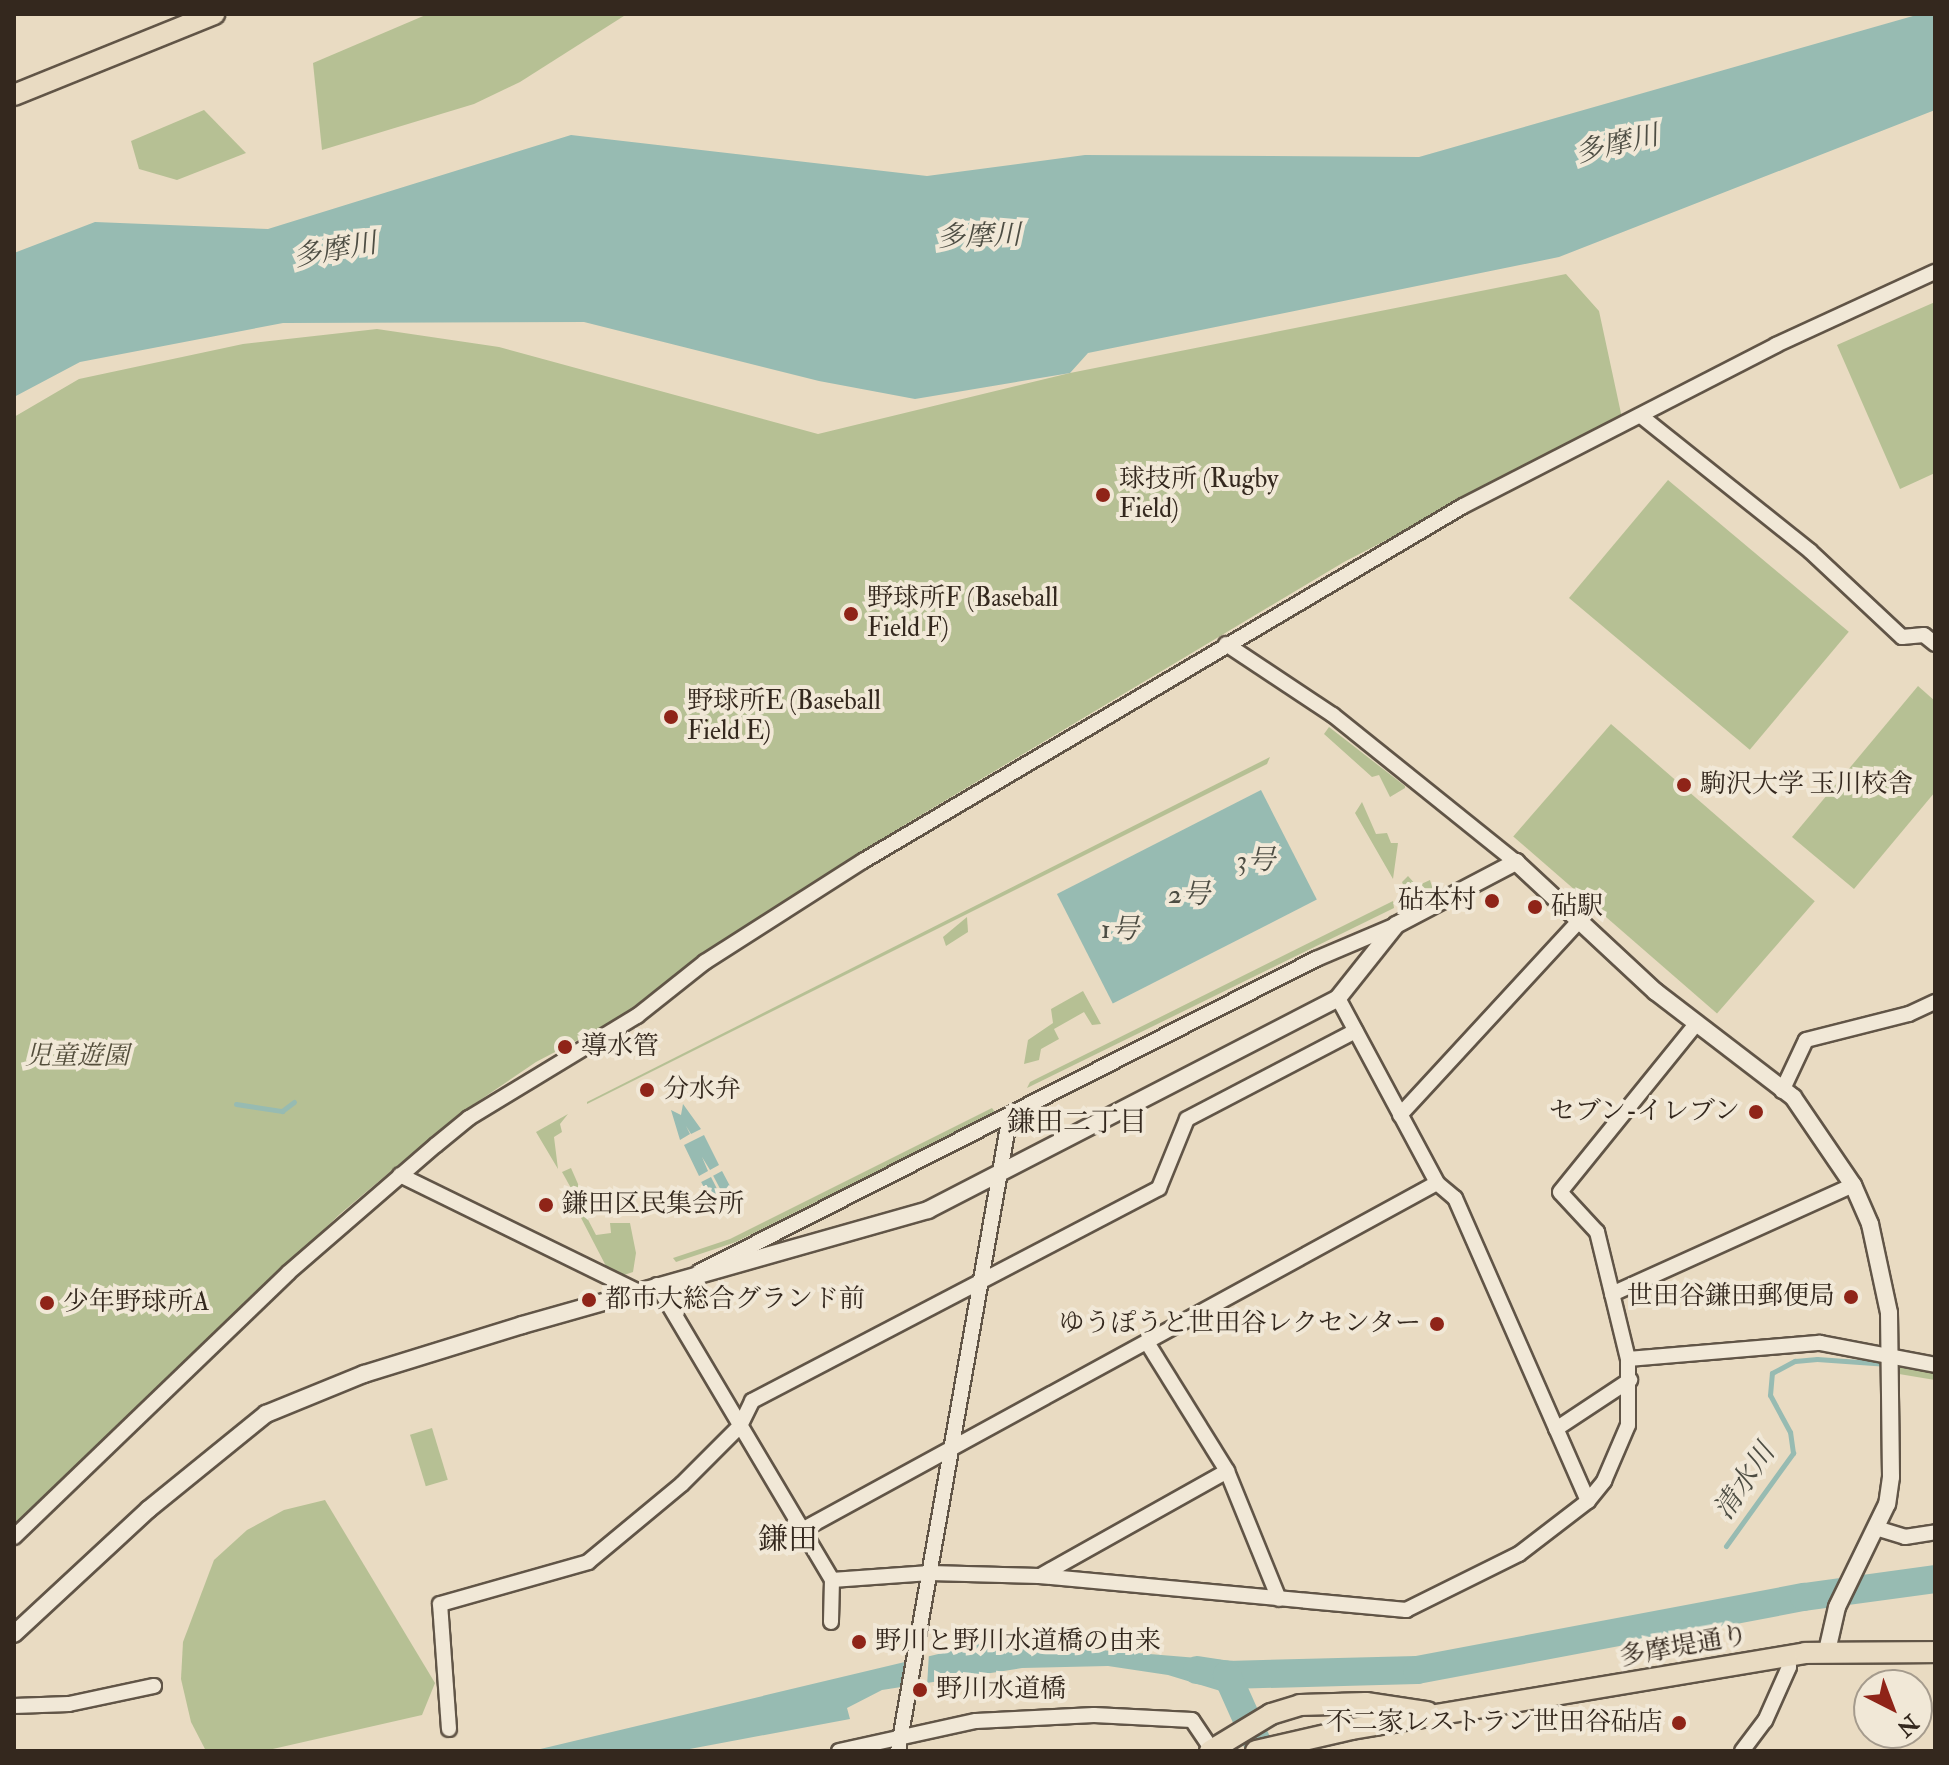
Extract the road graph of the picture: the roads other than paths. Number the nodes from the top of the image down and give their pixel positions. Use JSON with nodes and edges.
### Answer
{"nodes":[{"id":1,"x":214,"y":14,"type":"edge"},
{"id":2,"x":14,"y":95,"type":"edge"},
{"id":3,"x":1935,"y":272,"type":"edge"},
{"id":4,"x":1641,"y":416,"type":"junction"},
{"id":5,"x":1226,"y":644,"type":"junction"},
{"id":6,"x":1935,"y":644,"type":"edge"},
{"id":7,"x":1516,"y":862,"type":"junction"},
{"id":8,"x":1578,"y":922,"type":"junction"},
{"id":9,"x":1396,"y":925,"type":"junction"},
{"id":10,"x":1338,"y":998,"type":"junction"},
{"id":11,"x":1935,"y":1002,"type":"edge"},
{"id":12,"x":1695,"y":1025,"type":"junction"},
{"id":13,"x":1355,"y":1031,"type":"junction"},
{"id":14,"x":1782,"y":1091,"type":"junction"},
{"id":15,"x":1010,"y":1115,"type":"junction"},
{"id":16,"x":1400,"y":1115,"type":"junction"},
{"id":17,"x":400,"y":1175,"type":"junction"},
{"id":18,"x":999,"y":1177,"type":"junction"},
{"id":19,"x":1437,"y":1183,"type":"junction"},
{"id":20,"x":1853,"y":1185,"type":"junction"},
{"id":21,"x":694,"y":1275,"type":"junction"},
{"id":22,"x":981,"y":1284,"type":"junction"},
{"id":23,"x":657,"y":1285,"type":"junction"},
{"id":24,"x":635,"y":1290,"type":"junction"},
{"id":25,"x":1612,"y":1294,"type":"junction"},
{"id":26,"x":1148,"y":1344,"type":"junction"},
{"id":27,"x":1889,"y":1355,"type":"junction"},
{"id":28,"x":1628,"y":1359,"type":"junction"},
{"id":29,"x":1935,"y":1365,"type":"edge"},
{"id":30,"x":1630,"y":1380,"type":"junction"},
{"id":31,"x":740,"y":1426,"type":"junction"},
{"id":32,"x":1556,"y":1429,"type":"junction"},
{"id":33,"x":950,"y":1453,"type":"junction"},
{"id":34,"x":1227,"y":1471,"type":"junction"},
{"id":35,"x":1588,"y":1501,"type":"junction"},
{"id":36,"x":1876,"y":1528,"type":"junction"},
{"id":37,"x":804,"y":1529,"type":"junction"},
{"id":38,"x":1935,"y":1532,"type":"edge"},
{"id":39,"x":14,"y":1537,"type":"edge"},
{"id":40,"x":930,"y":1573,"type":"junction"},
{"id":41,"x":1039,"y":1576,"type":"junction"},
{"id":42,"x":832,"y":1580,"type":"junction"},
{"id":43,"x":1279,"y":1599,"type":"junction"},
{"id":44,"x":831,"y":1622,"type":"dead end"},
{"id":45,"x":14,"y":1634,"type":"edge"},
{"id":46,"x":1829,"y":1643,"type":"junction"},
{"id":47,"x":1935,"y":1652,"type":"edge"},
{"id":48,"x":1788,"y":1656,"type":"junction"},
{"id":49,"x":154,"y":1686,"type":"dead end"},
{"id":50,"x":14,"y":1706,"type":"edge"},
{"id":51,"x":1443,"y":1716,"type":"junction"},
{"id":52,"x":449,"y":1729,"type":"dead end"},
{"id":53,"x":899,"y":1746,"type":"edge"},
{"id":54,"x":1293,"y":1746,"type":"edge"},
{"id":55,"x":1211,"y":1750,"type":"edge"},
{"id":56,"x":839,"y":1751,"type":"edge"},
{"id":57,"x":1256,"y":1751,"type":"edge"},
{"id":58,"x":1742,"y":1751,"type":"edge"}],
"edges":[{"from":1,"to":2,"type":"main road"},
{"from":3,"to":4,"type":"street"},
{"from":4,"to":5,"type":"street"},
{"from":4,"to":6,"type":"street"},
{"from":5,"to":7,"type":"street"},
{"from":5,"to":17,"type":"street"},
{"from":7,"to":8,"type":"street"},
{"from":7,"to":9,"type":"street"},
{"from":8,"to":12,"type":"street"},
{"from":8,"to":16,"type":"street"},
{"from":9,"to":10,"type":"street"},
{"from":9,"to":15,"type":"street"},
{"from":10,"to":13,"type":"street"},
{"from":10,"to":18,"type":"street"},
{"from":11,"to":14,"type":"street"},
{"from":12,"to":14,"type":"street"},
{"from":12,"to":25,"type":"street"},
{"from":13,"to":16,"type":"street"},
{"from":13,"to":22,"type":"street"},
{"from":14,"to":20,"type":"street"},
{"from":15,"to":18,"type":"street"},
{"from":15,"to":21,"type":"street"},
{"from":16,"to":19,"type":"street"},
{"from":17,"to":24,"type":"street"},
{"from":17,"to":39,"type":"street"},
{"from":18,"to":21,"type":"street"},
{"from":18,"to":22,"type":"street"},
{"from":19,"to":26,"type":"street"},
{"from":19,"to":32,"type":"street"},
{"from":20,"to":25,"type":"street"},
{"from":20,"to":27,"type":"street"},
{"from":21,"to":23,"type":"street"},
{"from":22,"to":31,"type":"street"},
{"from":22,"to":33,"type":"street"},
{"from":23,"to":24,"type":"street"},
{"from":23,"to":31,"type":"street"},
{"from":24,"to":45,"type":"street"},
{"from":25,"to":28,"type":"street"},
{"from":26,"to":33,"type":"street"},
{"from":26,"to":34,"type":"street"},
{"from":27,"to":28,"type":"street"},
{"from":27,"to":29,"type":"street"},
{"from":27,"to":36,"type":"street"},
{"from":28,"to":30,"type":"street"},
{"from":30,"to":32,"type":"street"},
{"from":30,"to":35,"type":"street"},
{"from":31,"to":37,"type":"street"},
{"from":31,"to":52,"type":"street"},
{"from":32,"to":35,"type":"street"},
{"from":33,"to":37,"type":"street"},
{"from":33,"to":40,"type":"street"},
{"from":34,"to":41,"type":"street"},
{"from":34,"to":43,"type":"street"},
{"from":35,"to":43,"type":"street"},
{"from":36,"to":38,"type":"street"},
{"from":36,"to":46,"type":"street"},
{"from":37,"to":42,"type":"street"},
{"from":40,"to":41,"type":"street"},
{"from":40,"to":42,"type":"street"},
{"from":40,"to":53,"type":"street"},
{"from":41,"to":43,"type":"street"},
{"from":42,"to":44,"type":"street"},
{"from":46,"to":47,"type":"main road","name":"多摩堤通り"},
{"from":46,"to":48,"type":"main road","name":"多摩堤通り"},
{"from":48,"to":51,"type":"main road","name":"多摩堤通り"},
{"from":48,"to":58,"type":"street"},
{"from":49,"to":50,"type":"street"},
{"from":51,"to":54,"type":"main road","name":"多摩堤通り"},
{"from":51,"to":55,"type":"main road","name":"多摩堤通り"},
{"from":53,"to":55,"type":"street"},
{"from":53,"to":56,"type":"street"},
{"from":54,"to":57,"type":"main road","name":"多摩堤通り"}]}
